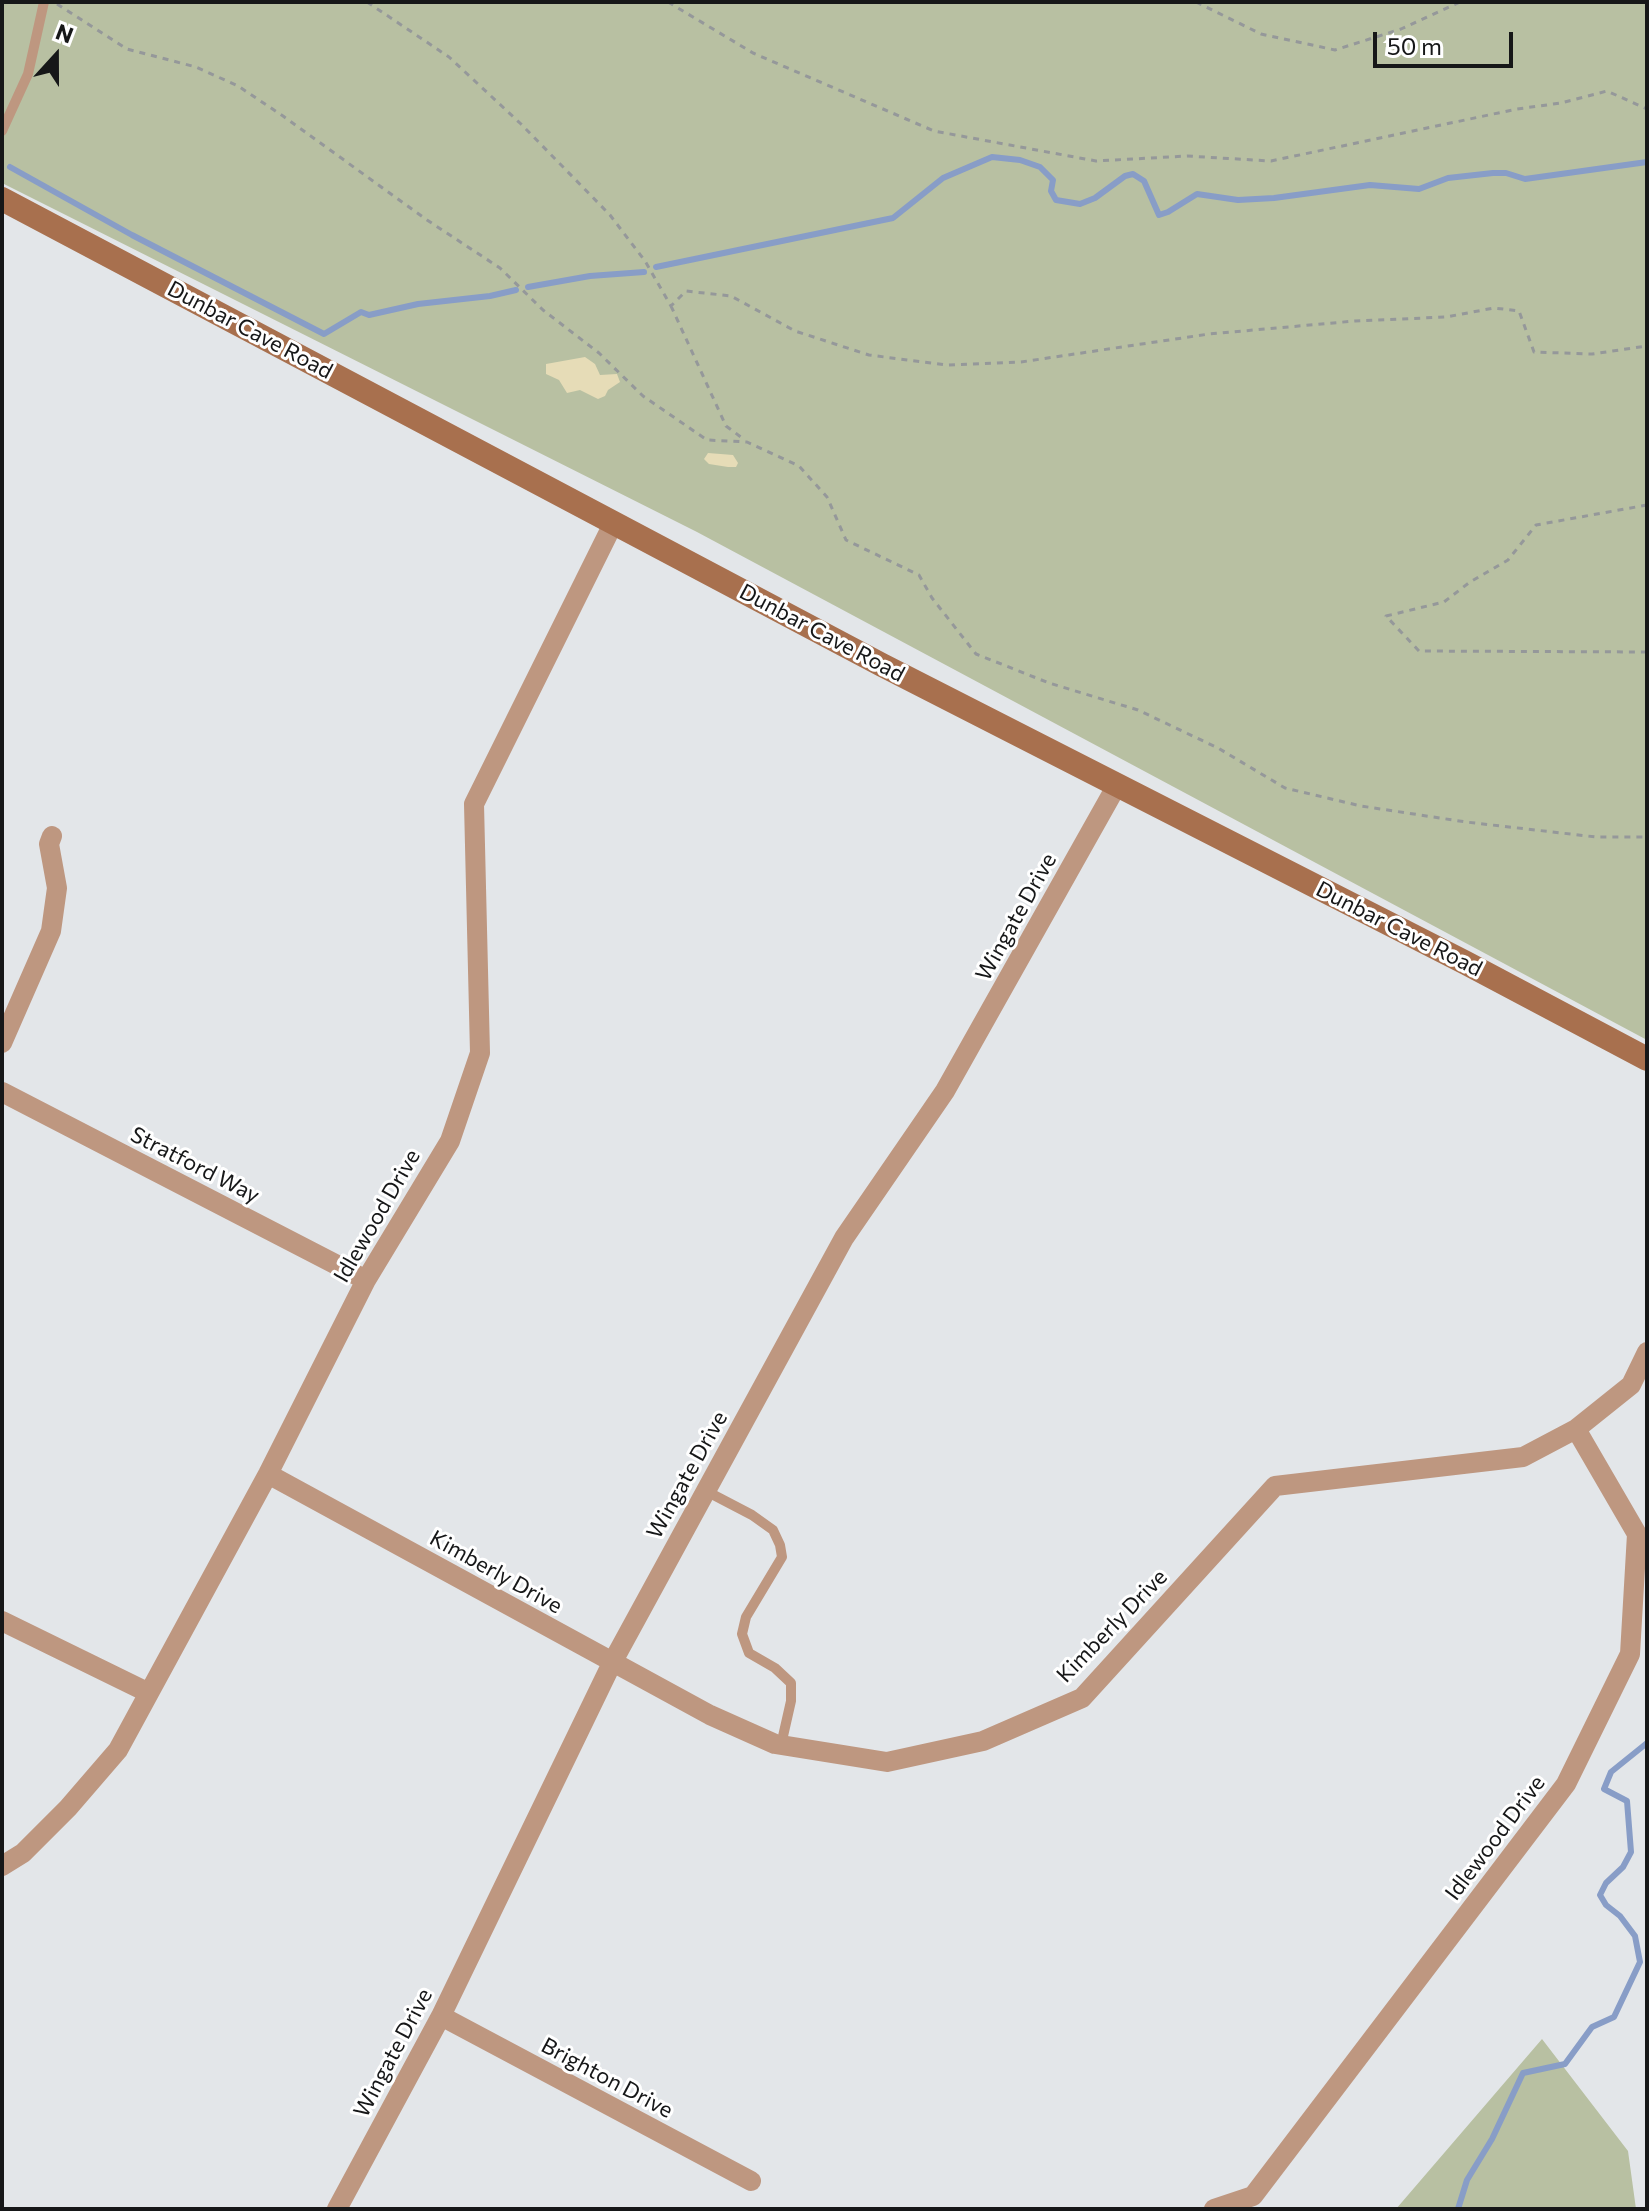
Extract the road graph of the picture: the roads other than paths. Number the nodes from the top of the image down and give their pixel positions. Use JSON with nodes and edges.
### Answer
{"nodes":[{"id":1,"x":44,"y":2,"type":"edge"},
{"id":2,"x":2,"y":131,"type":"edge"},
{"id":3,"x":3,"y":203,"type":"edge"},
{"id":4,"x":613,"y":524,"type":"junction"},
{"id":5,"x":1117,"y":785,"type":"junction"},
{"id":6,"x":52,"y":836,"type":"dead end"},
{"id":7,"x":2,"y":1043,"type":"edge"},
{"id":8,"x":1647,"y":1059,"type":"edge"},
{"id":9,"x":2,"y":1092,"type":"edge"},
{"id":10,"x":366,"y":1280,"type":"junction"},
{"id":11,"x":1647,"y":1352,"type":"edge"},
{"id":12,"x":1576,"y":1429,"type":"junction"},
{"id":13,"x":268,"y":1474,"type":"junction"},
{"id":14,"x":706,"y":1491,"type":"junction"},
{"id":15,"x":2,"y":1621,"type":"edge"},
{"id":16,"x":612,"y":1663,"type":"junction"},
{"id":17,"x":149,"y":1693,"type":"junction"},
{"id":18,"x":781,"y":1746,"type":"junction"},
{"id":19,"x":2,"y":1866,"type":"edge"},
{"id":20,"x":441,"y":2016,"type":"junction"},
{"id":21,"x":751,"y":2181,"type":"dead end"},
{"id":22,"x":337,"y":2209,"type":"edge"},
{"id":23,"x":1214,"y":2209,"type":"edge"}],
"edges":[{"from":1,"to":2,"type":"lane"},
{"from":3,"to":4,"type":"main road","name":"Dunbar Cave Road"},
{"from":4,"to":5,"type":"main road","name":"Dunbar Cave Road"},
{"from":4,"to":10,"type":"street","name":"Idlewood Drive"},
{"from":5,"to":8,"type":"main road","name":"Dunbar Cave Road"},
{"from":5,"to":14,"type":"street","name":"Wingate Drive"},
{"from":6,"to":7,"type":"street"},
{"from":9,"to":10,"type":"street","name":"Stratford Way"},
{"from":10,"to":13,"type":"street","name":"Idlewood Drive"},
{"from":11,"to":12,"type":"street","name":"Kimberly Drive"},
{"from":12,"to":18,"type":"street","name":"Kimberly Drive"},
{"from":12,"to":23,"type":"street","name":"Idlewood Drive"},
{"from":13,"to":16,"type":"street","name":"Kimberly Drive"},
{"from":13,"to":17,"type":"street","name":"Idlewood Drive"},
{"from":14,"to":16,"type":"street","name":"Wingate Drive"},
{"from":14,"to":18,"type":"lane"},
{"from":15,"to":17,"type":"street"},
{"from":16,"to":18,"type":"street","name":"Kimberly Drive"},
{"from":16,"to":20,"type":"street","name":"Wingate Drive"},
{"from":17,"to":19,"type":"street","name":"Idlewood Drive"},
{"from":20,"to":21,"type":"street","name":"Brighton Drive"},
{"from":20,"to":22,"type":"street","name":"Wingate Drive"}]}
